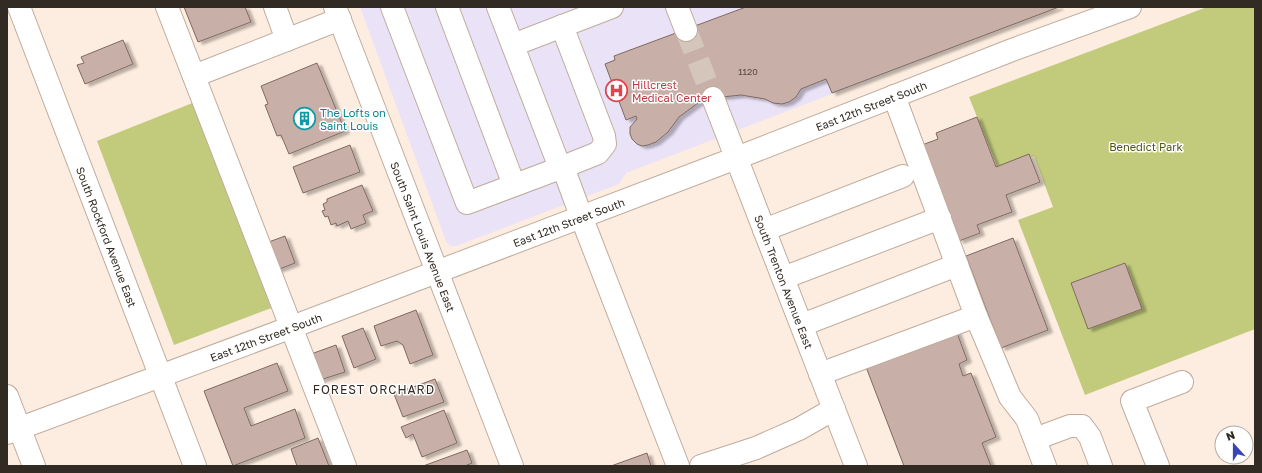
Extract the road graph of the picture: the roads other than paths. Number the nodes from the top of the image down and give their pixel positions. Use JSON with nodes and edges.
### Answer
{"nodes":[{"id":1,"x":19,"y":7,"type":"edge"},
{"id":2,"x":167,"y":7,"type":"edge"},
{"id":3,"x":274,"y":7,"type":"edge"},
{"id":4,"x":392,"y":7,"type":"edge"},
{"id":5,"x":447,"y":7,"type":"edge"},
{"id":6,"x":498,"y":7,"type":"edge"},
{"id":7,"x":612,"y":7,"type":"edge"},
{"id":8,"x":677,"y":7,"type":"edge"},
{"id":9,"x":1130,"y":7,"type":"edge"},
{"id":10,"x":337,"y":13,"type":"edge"},
{"id":11,"x":562,"y":26,"type":"junction"},
{"id":12,"x":686,"y":30,"type":"tunnel mouth"},
{"id":13,"x":287,"y":40,"type":"junction"},
{"id":14,"x":513,"y":45,"type":"junction"},
{"id":15,"x":194,"y":76,"type":"junction"},
{"id":16,"x":894,"y":96,"type":"junction"},
{"id":17,"x":713,"y":98,"type":"tunnel mouth"},
{"id":18,"x":736,"y":158,"type":"junction"},
{"id":19,"x":563,"y":167,"type":"junction"},
{"id":20,"x":903,"y":176,"type":"dead end"},
{"id":21,"x":514,"y":185,"type":"junction"},
{"id":22,"x":581,"y":216,"type":"junction"},
{"id":23,"x":940,"y":218,"type":"junction"},
{"id":24,"x":764,"y":230,"type":"junction"},
{"id":25,"x":957,"y":265,"type":"junction"},
{"id":26,"x":437,"y":271,"type":"junction"},
{"id":27,"x":783,"y":278,"type":"junction"},
{"id":28,"x":976,"y":316,"type":"junction"},
{"id":29,"x":802,"y":325,"type":"junction"},
{"id":30,"x":292,"y":327,"type":"junction"},
{"id":31,"x":820,"y":374,"type":"junction"},
{"id":32,"x":160,"y":376,"type":"junction"},
{"id":33,"x":1182,"y":382,"type":"dead end"},
{"id":34,"x":7,"y":396,"type":"edge"},
{"id":35,"x":834,"y":409,"type":"junction"},
{"id":36,"x":13,"y":431,"type":"edge"},
{"id":37,"x":1035,"y":439,"type":"junction"},
{"id":38,"x":34,"y":466,"type":"edge"},
{"id":39,"x":195,"y":466,"type":"edge"},
{"id":40,"x":346,"y":466,"type":"edge"},
{"id":41,"x":512,"y":466,"type":"edge"},
{"id":42,"x":678,"y":466,"type":"edge"},
{"id":43,"x":701,"y":466,"type":"edge"},
{"id":44,"x":856,"y":466,"type":"edge"},
{"id":45,"x":1045,"y":466,"type":"edge"},
{"id":46,"x":1101,"y":466,"type":"edge"},
{"id":47,"x":1158,"y":466,"type":"edge"}],
"edges":[{"from":1,"to":32,"type":"street","name":"South Rockford Avenue East"},
{"from":2,"to":15,"type":"street"},
{"from":3,"to":13,"type":"street"},
{"from":4,"to":21,"type":"street"},
{"from":5,"to":21,"type":"street"},
{"from":6,"to":14,"type":"street"},
{"from":7,"to":11,"type":"street"},
{"from":8,"to":12,"type":"street"},
{"from":9,"to":16,"type":"street","name":"East 12th Street South"},
{"from":10,"to":13,"type":"street"},
{"from":10,"to":26,"type":"street","name":"South Saint Louis Avenue East"},
{"from":11,"to":14,"type":"street"},
{"from":11,"to":19,"type":"street"},
{"from":13,"to":15,"type":"street"},
{"from":14,"to":19,"type":"street"},
{"from":15,"to":30,"type":"street"},
{"from":16,"to":18,"type":"street","name":"East 12th Street South"},
{"from":16,"to":23,"type":"street"},
{"from":17,"to":18,"type":"street","name":"South Trenton Avenue East"},
{"from":18,"to":22,"type":"street","name":"East 12th Street South"},
{"from":18,"to":24,"type":"street","name":"South Trenton Avenue East"},
{"from":19,"to":21,"type":"street"},
{"from":19,"to":22,"type":"street"},
{"from":20,"to":24,"type":"street"},
{"from":22,"to":26,"type":"street","name":"East 12th Street South"},
{"from":22,"to":42,"type":"street"},
{"from":23,"to":25,"type":"street"},
{"from":23,"to":27,"type":"street"},
{"from":24,"to":27,"type":"street","name":"South Trenton Avenue East"},
{"from":25,"to":28,"type":"street"},
{"from":25,"to":29,"type":"street"},
{"from":26,"to":30,"type":"street","name":"East 12th Street South"},
{"from":26,"to":41,"type":"street","name":"South Saint Louis Avenue East"},
{"from":27,"to":29,"type":"street","name":"South Trenton Avenue East"},
{"from":28,"to":31,"type":"street"},
{"from":28,"to":37,"type":"street"},
{"from":29,"to":31,"type":"street","name":"South Trenton Avenue East"},
{"from":30,"to":32,"type":"street","name":"East 12th Street South"},
{"from":30,"to":40,"type":"street"},
{"from":31,"to":35,"type":"street","name":"South Trenton Avenue East"},
{"from":32,"to":36,"type":"street","name":"East 12th Street South"},
{"from":32,"to":39,"type":"street","name":"South Rockford Avenue East"},
{"from":33,"to":47,"type":"street"},
{"from":34,"to":36,"type":"street"},
{"from":35,"to":43,"type":"street"},
{"from":35,"to":44,"type":"street","name":"South Trenton Avenue East"},
{"from":36,"to":38,"type":"street"},
{"from":37,"to":45,"type":"street"},
{"from":37,"to":46,"type":"street"}]}
